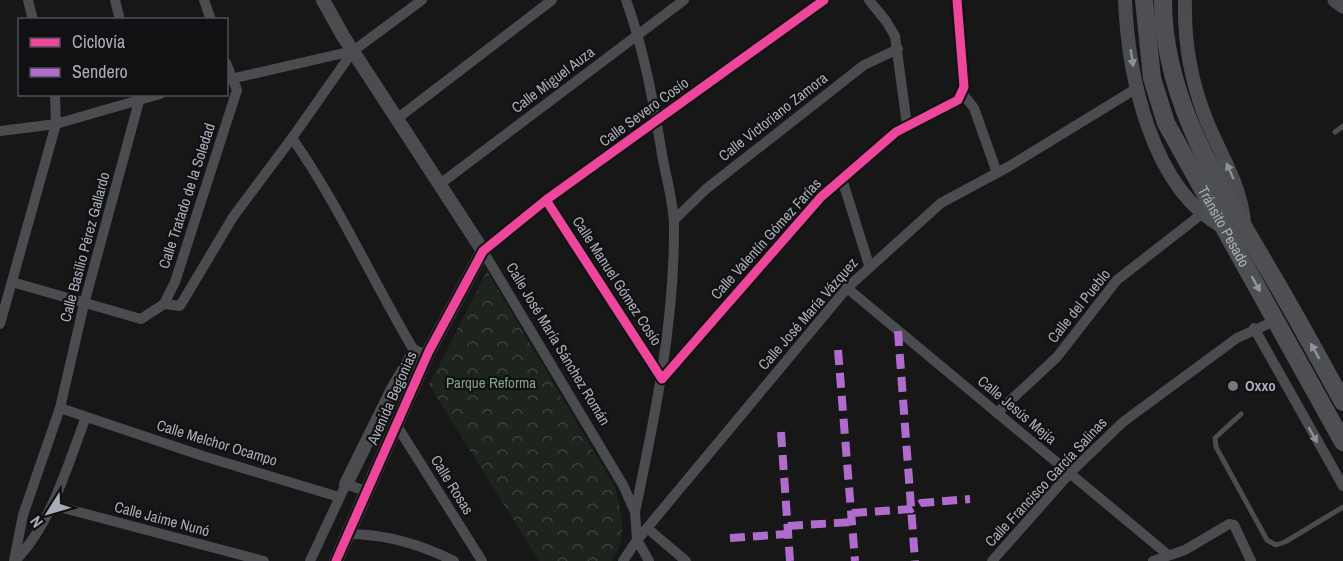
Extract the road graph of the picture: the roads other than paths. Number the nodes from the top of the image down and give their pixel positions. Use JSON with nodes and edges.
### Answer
{"nodes":[{"id":1,"x":28,"y":0,"type":"edge"},
{"id":2,"x":115,"y":0,"type":"edge"},
{"id":3,"x":204,"y":0,"type":"edge"},
{"id":4,"x":323,"y":0,"type":"edge"},
{"id":5,"x":422,"y":0,"type":"edge"},
{"id":6,"x":552,"y":0,"type":"edge"},
{"id":7,"x":626,"y":0,"type":"edge"},
{"id":8,"x":684,"y":0,"type":"edge"},
{"id":9,"x":825,"y":0,"type":"edge"},
{"id":10,"x":869,"y":0,"type":"edge"},
{"id":11,"x":957,"y":0,"type":"edge"},
{"id":12,"x":1125,"y":0,"type":"edge"},
{"id":13,"x":1143,"y":0,"type":"edge"},
{"id":14,"x":1163,"y":0,"type":"edge"},
{"id":15,"x":1185,"y":0,"type":"edge"},
{"id":16,"x":1335,"y":0,"type":"edge"},
{"id":17,"x":1343,"y":6,"type":"edge"},
{"id":18,"x":32,"y":18,"type":"edge"},
{"id":19,"x":120,"y":18,"type":"edge"},
{"id":20,"x":210,"y":18,"type":"edge"},
{"id":21,"x":638,"y":34,"type":"junction"},
{"id":22,"x":898,"y":49,"type":"junction"},
{"id":23,"x":353,"y":51,"type":"junction"},
{"id":24,"x":230,"y":79,"type":"edge"},
{"id":25,"x":1137,"y":88,"type":"junction"},
{"id":26,"x":962,"y":93,"type":"junction"},
{"id":27,"x":55,"y":96,"type":"edge"},
{"id":28,"x":142,"y":96,"type":"edge"},
{"id":29,"x":398,"y":118,"type":"junction"},
{"id":30,"x":657,"y":123,"type":"junction"},
{"id":31,"x":56,"y":124,"type":"junction"},
{"id":32,"x":907,"y":125,"type":"junction"},
{"id":33,"x":1343,"y":126,"type":"edge"},
{"id":34,"x":0,"y":131,"type":"edge"},
{"id":35,"x":1335,"y":132,"type":"dead end"},
{"id":36,"x":292,"y":138,"type":"junction"},
{"id":37,"x":997,"y":173,"type":"junction"},
{"id":38,"x":842,"y":179,"type":"junction"},
{"id":39,"x":440,"y":184,"type":"junction"},
{"id":40,"x":546,"y":200,"type":"junction"},
{"id":41,"x":1203,"y":213,"type":"junction"},
{"id":42,"x":674,"y":220,"type":"junction"},
{"id":43,"x":1223,"y":227,"type":"junction"},
{"id":44,"x":1244,"y":227,"type":"junction"},
{"id":45,"x":483,"y":251,"type":"junction"},
{"id":46,"x":869,"y":266,"type":"junction"},
{"id":47,"x":12,"y":282,"type":"junction"},
{"id":48,"x":847,"y":288,"type":"junction"},
{"id":49,"x":4,"y":298,"type":"edge"},
{"id":50,"x":84,"y":304,"type":"junction"},
{"id":51,"x":165,"y":304,"type":"junction"},
{"id":52,"x":1275,"y":321,"type":"junction"},
{"id":53,"x":0,"y":324,"type":"edge"},
{"id":54,"x":1254,"y":328,"type":"junction"},
{"id":55,"x":422,"y":351,"type":"junction"},
{"id":56,"x":662,"y":379,"type":"junction"},
{"id":57,"x":1343,"y":402,"type":"edge"},
{"id":58,"x":60,"y":408,"type":"junction"},
{"id":59,"x":997,"y":413,"type":"junction"},
{"id":60,"x":1241,"y":414,"type":"dead end"},
{"id":61,"x":86,"y":417,"type":"junction"},
{"id":62,"x":397,"y":426,"type":"junction"},
{"id":63,"x":1343,"y":442,"type":"edge"},
{"id":64,"x":1070,"y":473,"type":"junction"},
{"id":65,"x":346,"y":484,"type":"junction"},
{"id":66,"x":1343,"y":486,"type":"edge"},
{"id":67,"x":368,"y":492,"type":"junction"},
{"id":68,"x":339,"y":497,"type":"junction"},
{"id":69,"x":52,"y":505,"type":"junction"},
{"id":70,"x":1343,"y":507,"type":"edge"},
{"id":71,"x":635,"y":512,"type":"junction"},
{"id":72,"x":648,"y":528,"type":"junction"},
{"id":73,"x":348,"y":534,"type":"junction"},
{"id":74,"x":634,"y":543,"type":"junction"},
{"id":75,"x":1167,"y":554,"type":"junction"},
{"id":76,"x":624,"y":559,"type":"edge"},
{"id":77,"x":14,"y":561,"type":"edge"},
{"id":78,"x":264,"y":561,"type":"edge"},
{"id":79,"x":310,"y":561,"type":"edge"},
{"id":80,"x":336,"y":561,"type":"edge"},
{"id":81,"x":454,"y":561,"type":"edge"},
{"id":82,"x":482,"y":561,"type":"edge"},
{"id":83,"x":649,"y":561,"type":"edge"},
{"id":84,"x":686,"y":561,"type":"edge"},
{"id":85,"x":992,"y":561,"type":"edge"},
{"id":86,"x":1153,"y":561,"type":"edge"},
{"id":87,"x":1251,"y":561,"type":"edge"}],
"edges":[{"from":1,"to":18,"type":"street"},
{"from":2,"to":19,"type":"street"},
{"from":3,"to":20,"type":"street"},
{"from":4,"to":23,"type":"street","name":"Calle José María Sánchez Román"},
{"from":5,"to":23,"type":"street"},
{"from":6,"to":29,"type":"street"},
{"from":7,"to":21,"type":"street"},
{"from":8,"to":21,"type":"street","name":"Calle Miguel Auza"},
{"from":9,"to":30,"type":"street","name":"Calle Severo Cosío"},
{"from":10,"to":22,"type":"street"},
{"from":11,"to":26,"type":"street"},
{"from":12,"to":25,"type":"street","one_way":true},
{"from":13,"to":43,"type":"main road","name":"Tránsito Pesado"},
{"from":14,"to":44,"type":"main road","name":"Tránsito Pesado"},
{"from":44,"to":15,"type":"street","one_way":true},
{"from":16,"to":17,"type":"main road"},
{"from":21,"to":30,"type":"street"},
{"from":21,"to":39,"type":"street","name":"Calle Miguel Auza"},
{"from":22,"to":32,"type":"street"},
{"from":22,"to":42,"type":"street","name":"Calle Victoriano Zamora"},
{"from":23,"to":24,"type":"street"},
{"from":23,"to":29,"type":"street","name":"Calle José María Sánchez Román"},
{"from":23,"to":36,"type":"street"},
{"from":24,"to":51,"type":"street","name":"Calle Tratado de la Soledad"},
{"from":25,"to":37,"type":"street","name":"Calle José María Vázquez"},
{"from":25,"to":41,"type":"street"},
{"from":26,"to":32,"type":"street","name":"Calle Valentín Gómez Farías"},
{"from":26,"to":37,"type":"street"},
{"from":27,"to":31,"type":"street"},
{"from":28,"to":31,"type":"street"},
{"from":28,"to":50,"type":"street","name":"Calle Basilio Pérez Gallardo"},
{"from":29,"to":39,"type":"street","name":"Calle José María Sánchez Román"},
{"from":30,"to":40,"type":"street","name":"Calle Severo Cosío"},
{"from":30,"to":42,"type":"street"},
{"from":31,"to":34,"type":"street"},
{"from":31,"to":47,"type":"street"},
{"from":32,"to":38,"type":"street","name":"Calle Valentín Gómez Farías"},
{"from":33,"to":35,"type":"lane"},
{"from":36,"to":51,"type":"street"},
{"from":36,"to":55,"type":"street"},
{"from":37,"to":46,"type":"street","name":"Calle José María Vázquez"},
{"from":38,"to":46,"type":"street"},
{"from":38,"to":56,"type":"street","name":"Calle Valentín Gómez Farías"},
{"from":39,"to":45,"type":"street","name":"Calle José María Sánchez Román"},
{"from":40,"to":45,"type":"street","name":"Calle Severo Cosío"},
{"from":40,"to":56,"type":"street","name":"Calle Manuel Gómez Cosío"},
{"from":41,"to":43,"type":"street"},
{"from":41,"to":59,"type":"street","name":"Calle del Pueblo"},
{"from":42,"to":56,"type":"street"},
{"from":43,"to":52,"type":"main road","name":"Tránsito Pesado","one_way":true},
{"from":57,"to":44,"type":"main road","name":"Tránsito Pesado","one_way":true},
{"from":45,"to":55,"type":"street","name":"Avenida Begonias"},
{"from":45,"to":71,"type":"street","name":"Calle José María Sánchez Román"},
{"from":46,"to":48,"type":"street","name":"Calle José María Vázquez"},
{"from":47,"to":49,"type":"street"},
{"from":47,"to":50,"type":"street"},
{"from":48,"to":59,"type":"street","name":"Calle Jesús Mejía"},
{"from":48,"to":72,"type":"street","name":"Calle José María Vázquez"},
{"from":49,"to":53,"type":"street"},
{"from":50,"to":51,"type":"street"},
{"from":50,"to":58,"type":"street","name":"Calle Basilio Pérez Gallardo"},
{"from":52,"to":54,"type":"street","name":"Calle Francisco García Salinas"},
{"from":52,"to":63,"type":"main road","name":"Tránsito Pesado"},
{"from":54,"to":64,"type":"street","name":"Calle Francisco García Salinas"},
{"from":54,"to":66,"type":"street","one_way":true},
{"from":55,"to":62,"type":"street","name":"Avenida Begonias"},
{"from":55,"to":65,"type":"street"},
{"from":56,"to":71,"type":"street"},
{"from":58,"to":61,"type":"street"},
{"from":58,"to":77,"type":"street","name":"Calle Basilio Pérez Gallardo"},
{"from":59,"to":64,"type":"street","name":"Calle Jesús Mejía"},
{"from":60,"to":70,"type":"lane"},
{"from":61,"to":68,"type":"street","name":"Calle Melchor Ocampo"},
{"from":61,"to":69,"type":"street","name":"Calle Basilio Pérez Gallardo"},
{"from":62,"to":67,"type":"street","name":"Avenida Begonias"},
{"from":62,"to":82,"type":"street","name":"Calle Rosas"},
{"from":64,"to":75,"type":"street","name":"Calle Jesús Mejía"},
{"from":64,"to":85,"type":"street","name":"Calle Francisco García Salinas"},
{"from":65,"to":67,"type":"street"},
{"from":65,"to":68,"type":"street"},
{"from":67,"to":73,"type":"street","name":"Avenida Begonias"},
{"from":68,"to":79,"type":"street"},
{"from":69,"to":77,"type":"street","name":"Calle Basilio Pérez Gallardo"},
{"from":69,"to":78,"type":"street","name":"Calle Jaime Nunó"},
{"from":71,"to":74,"type":"street","name":"Calle José María Sánchez Román"},
{"from":72,"to":74,"type":"street","name":"Calle José María Vázquez"},
{"from":72,"to":84,"type":"street"},
{"from":73,"to":80,"type":"street","name":"Avenida Begonias"},
{"from":73,"to":81,"type":"street"},
{"from":74,"to":76,"type":"street","name":"Calle José María Vázquez"},
{"from":74,"to":83,"type":"street"},
{"from":75,"to":86,"type":"street"},
{"from":75,"to":87,"type":"street"}]}
